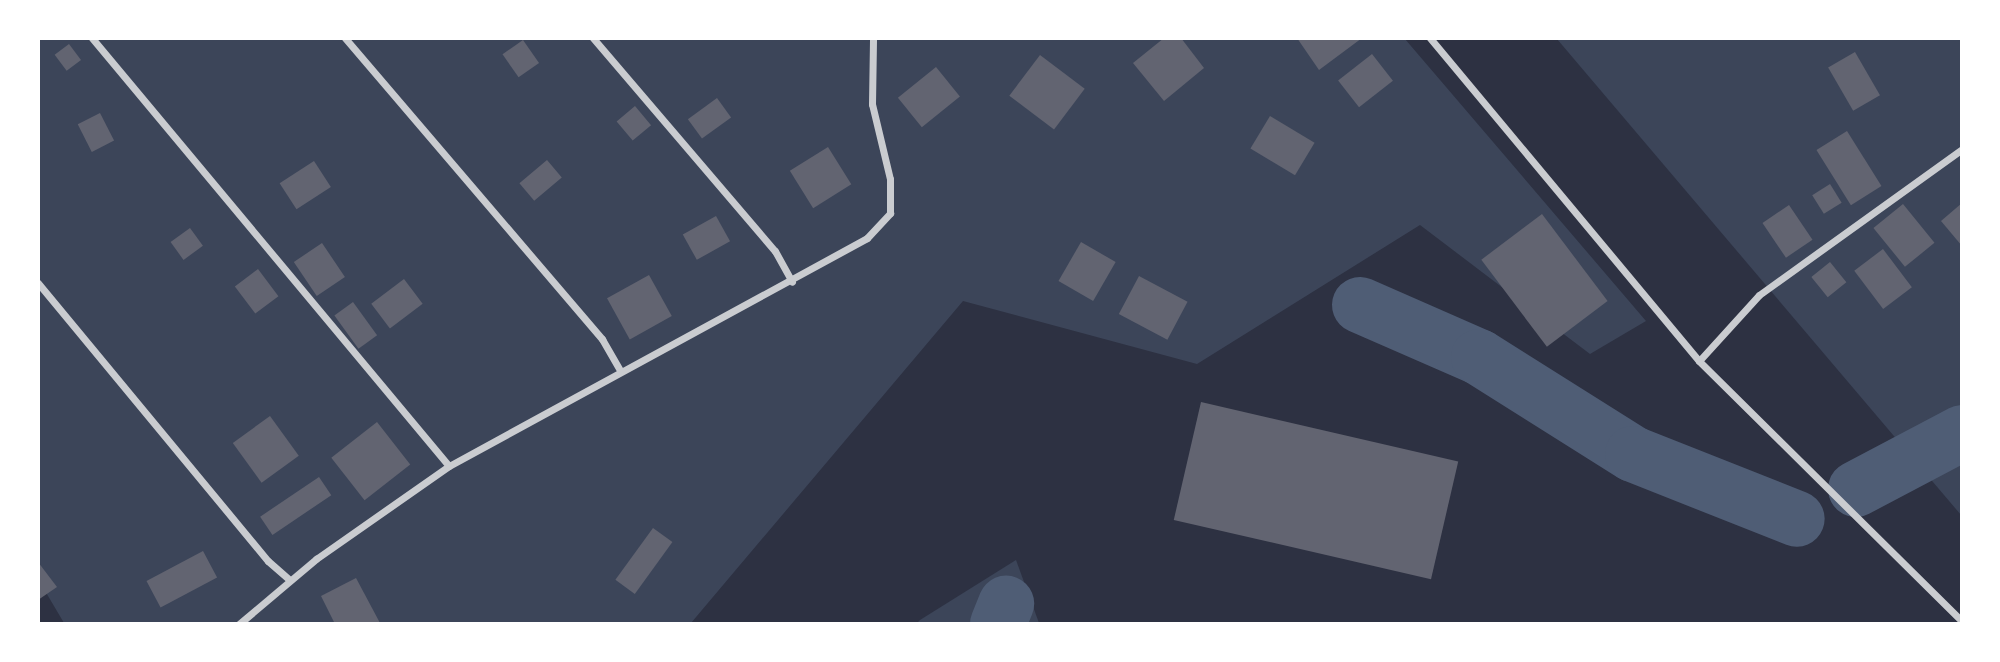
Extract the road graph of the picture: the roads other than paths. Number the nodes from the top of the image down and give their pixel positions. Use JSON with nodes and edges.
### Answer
{"nodes":[{"id":1,"x":92,"y":38,"type":"edge"},
{"id":2,"x":345,"y":38,"type":"edge"},
{"id":3,"x":593,"y":38,"type":"edge"},
{"id":4,"x":873,"y":38,"type":"edge"},
{"id":5,"x":1434,"y":40,"type":"edge"},
{"id":6,"x":1962,"y":149,"type":"edge"},
{"id":7,"x":792,"y":282,"type":"junction"},
{"id":8,"x":38,"y":283,"type":"edge"},
{"id":9,"x":1699,"y":361,"type":"junction"},
{"id":10,"x":620,"y":370,"type":"junction"},
{"id":11,"x":449,"y":466,"type":"junction"},
{"id":12,"x":290,"y":580,"type":"junction"},
{"id":13,"x":1962,"y":621,"type":"edge"},
{"id":14,"x":239,"y":624,"type":"edge"}],
"edges":[{"from":1,"to":11,"type":"street"},
{"from":2,"to":10,"type":"street"},
{"from":3,"to":7,"type":"street"},
{"from":4,"to":7,"type":"street"},
{"from":5,"to":9,"type":"street"},
{"from":6,"to":9,"type":"street"},
{"from":7,"to":10,"type":"street"},
{"from":8,"to":12,"type":"street"},
{"from":9,"to":13,"type":"street"},
{"from":10,"to":11,"type":"street"},
{"from":11,"to":12,"type":"street"},
{"from":12,"to":14,"type":"street"}]}
